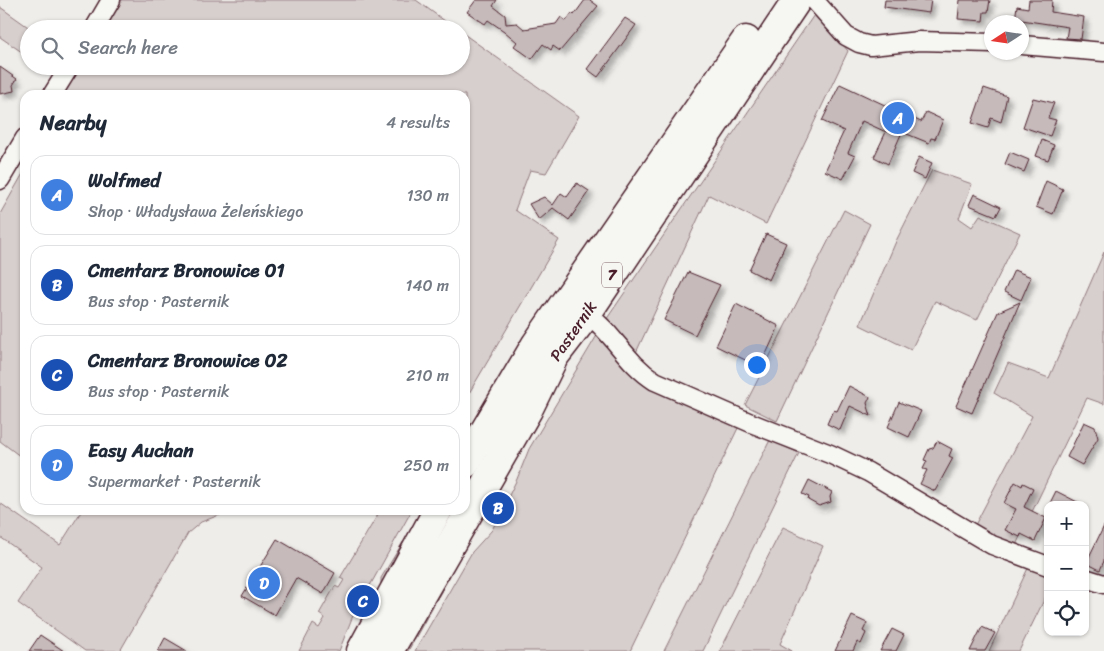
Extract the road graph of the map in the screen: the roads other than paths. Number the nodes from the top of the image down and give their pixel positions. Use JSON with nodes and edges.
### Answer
{"nodes":[{"id":1,"x":111,"y":0,"type":"edge"},
{"id":2,"x":774,"y":0,"type":"edge"},
{"id":3,"x":797,"y":0,"type":"edge"},
{"id":4,"x":814,"y":0,"type":"edge"},
{"id":5,"x":99,"y":20,"type":"edge"},
{"id":6,"x":984,"y":42,"type":"edge"},
{"id":7,"x":1029,"y":46,"type":"edge"},
{"id":8,"x":1104,"y":52,"type":"edge"},
{"id":9,"x":64,"y":75,"type":"edge"},
{"id":10,"x":55,"y":90,"type":"edge"},
{"id":11,"x":20,"y":146,"type":"edge"},
{"id":12,"x":0,"y":180,"type":"edge"},
{"id":13,"x":586,"y":313,"type":"junction"},
{"id":14,"x":470,"y":456,"type":"edge"},
{"id":15,"x":470,"y":511,"type":"edge"},
{"id":16,"x":435,"y":515,"type":"edge"},
{"id":17,"x":467,"y":515,"type":"edge"},
{"id":18,"x":1044,"y":564,"type":"edge"},
{"id":19,"x":1089,"y":579,"type":"edge"},
{"id":20,"x":1104,"y":584,"type":"edge"},
{"id":21,"x":361,"y":651,"type":"edge"},
{"id":22,"x":389,"y":651,"type":"edge"}],
"edges":[{"from":1,"to":5,"type":"street"},
{"from":2,"to":14,"type":"main road","name":"Pasternik","number":"7"},
{"from":3,"to":13,"type":"main road","name":"Pasternik","number":"7"},
{"from":4,"to":6,"type":"street"},
{"from":7,"to":8,"type":"street"},
{"from":9,"to":10,"type":"street"},
{"from":11,"to":12,"type":"street"},
{"from":13,"to":15,"type":"main road","name":"Pasternik","number":"7"},
{"from":13,"to":18,"type":"street"},
{"from":16,"to":21,"type":"main road"},
{"from":17,"to":22,"type":"main road","name":"Pasternik","number":"7"},
{"from":19,"to":20,"type":"street"}]}
